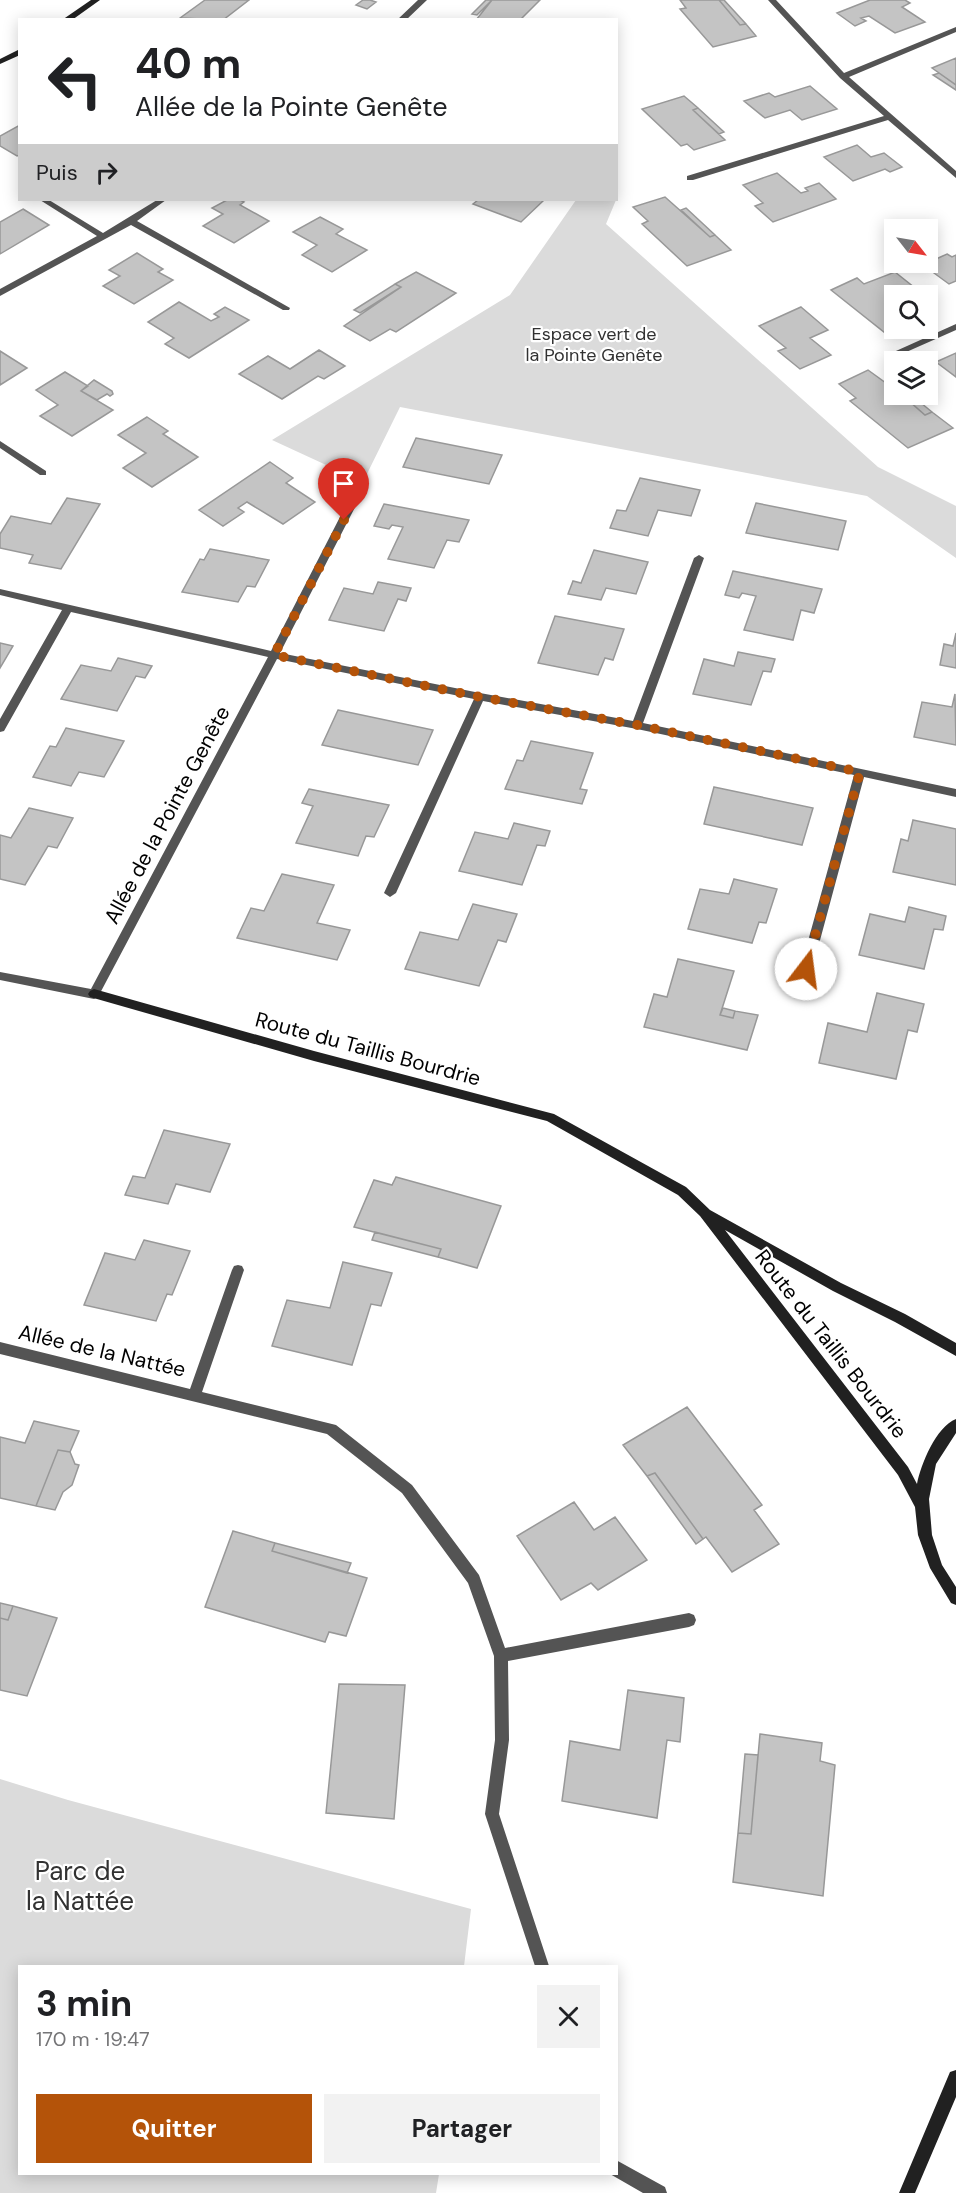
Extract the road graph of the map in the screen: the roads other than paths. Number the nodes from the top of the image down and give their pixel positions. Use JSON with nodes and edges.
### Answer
{"nodes":[{"id":1,"x":96,"y":0,"type":"edge"},
{"id":2,"x":423,"y":0,"type":"edge"},
{"id":3,"x":772,"y":0,"type":"edge"},
{"id":4,"x":69,"y":18,"type":"edge"},
{"id":5,"x":403,"y":18,"type":"edge"},
{"id":6,"x":956,"y":29,"type":"edge"},
{"id":7,"x":18,"y":52,"type":"edge"},
{"id":8,"x":0,"y":62,"type":"edge"},
{"id":9,"x":843,"y":76,"type":"junction"},
{"id":10,"x":889,"y":117,"type":"junction"},
{"id":11,"x":956,"y":175,"type":"edge"},
{"id":12,"x":690,"y":178,"type":"dead end"},
{"id":13,"x":46,"y":201,"type":"edge"},
{"id":14,"x":161,"y":201,"type":"edge"},
{"id":15,"x":131,"y":221,"type":"junction"},
{"id":16,"x":102,"y":236,"type":"junction"},
{"id":17,"x":0,"y":292,"type":"edge"},
{"id":18,"x":286,"y":308,"type":"dead end"},
{"id":19,"x":956,"y":327,"type":"edge"},
{"id":20,"x":901,"y":351,"type":"edge"},
{"id":21,"x":0,"y":444,"type":"edge"},
{"id":22,"x":43,"y":473,"type":"dead end"},
{"id":23,"x":363,"y":482,"type":"dead end"},
{"id":24,"x":699,"y":558,"type":"dead end"},
{"id":25,"x":0,"y":592,"type":"edge"},
{"id":26,"x":69,"y":607,"type":"junction"},
{"id":27,"x":274,"y":655,"type":"junction"},
{"id":28,"x":480,"y":697,"type":"junction"},
{"id":29,"x":637,"y":725,"type":"junction"},
{"id":30,"x":0,"y":728,"type":"edge"},
{"id":31,"x":860,"y":772,"type":"junction"},
{"id":32,"x":956,"y":793,"type":"edge"},
{"id":33,"x":390,"y":893,"type":"dead end"},
{"id":34,"x":806,"y":969,"type":"dead end"},
{"id":35,"x":0,"y":976,"type":"edge"},
{"id":36,"x":94,"y":994,"type":"junction"},
{"id":37,"x":704,"y":1212,"type":"junction"},
{"id":38,"x":238,"y":1270,"type":"dead end"},
{"id":39,"x":0,"y":1348,"type":"edge"},
{"id":40,"x":956,"y":1350,"type":"edge"},
{"id":41,"x":194,"y":1395,"type":"junction"},
{"id":42,"x":956,"y":1425,"type":"edge"},
{"id":43,"x":921,"y":1504,"type":"junction"},
{"id":44,"x":956,"y":1598,"type":"edge"},
{"id":45,"x":688,"y":1620,"type":"dead end"},
{"id":46,"x":501,"y":1656,"type":"junction"},
{"id":47,"x":542,"y":1965,"type":"edge"},
{"id":48,"x":956,"y":2078,"type":"edge"},
{"id":49,"x":618,"y":2169,"type":"edge"},
{"id":50,"x":659,"y":2193,"type":"edge"},
{"id":51,"x":907,"y":2193,"type":"edge"}],
"edges":[{"from":1,"to":4,"type":"street"},
{"from":2,"to":5,"type":"street"},
{"from":3,"to":9,"type":"street"},
{"from":6,"to":9,"type":"street"},
{"from":7,"to":8,"type":"street"},
{"from":9,"to":10,"type":"street"},
{"from":10,"to":11,"type":"street"},
{"from":10,"to":12,"type":"street"},
{"from":13,"to":16,"type":"street"},
{"from":14,"to":15,"type":"street"},
{"from":15,"to":16,"type":"street"},
{"from":15,"to":18,"type":"street"},
{"from":16,"to":17,"type":"street"},
{"from":19,"to":20,"type":"street"},
{"from":21,"to":22,"type":"street"},
{"from":23,"to":27,"type":"street","name":"Allée de la Pointe Genête"},
{"from":24,"to":29,"type":"street"},
{"from":25,"to":26,"type":"street"},
{"from":26,"to":27,"type":"street"},
{"from":26,"to":30,"type":"street"},
{"from":27,"to":28,"type":"street"},
{"from":27,"to":36,"type":"street","name":"Allée de la Pointe Genête"},
{"from":28,"to":29,"type":"street"},
{"from":28,"to":33,"type":"street"},
{"from":29,"to":31,"type":"street"},
{"from":31,"to":32,"type":"street"},
{"from":31,"to":34,"type":"street"},
{"from":35,"to":36,"type":"street","name":"Route du Taillis Bourdrie"},
{"from":36,"to":37,"type":"street","name":"Route du Taillis Bourdrie"},
{"from":37,"to":40,"type":"street","name":"Route du Taillis Bourdrie"},
{"from":37,"to":43,"type":"street","name":"Route du Taillis Bourdrie"},
{"from":38,"to":41,"type":"street","name":"Allée de la Nattée"},
{"from":39,"to":41,"type":"street","name":"Allée de la Nattée"},
{"from":41,"to":46,"type":"street","name":"Allée de la Nattée"},
{"from":42,"to":43,"type":"street"},
{"from":43,"to":44,"type":"street"},
{"from":45,"to":46,"type":"street"},
{"from":46,"to":47,"type":"street","name":"Allée de la Nattée"},
{"from":48,"to":51,"type":"street"},
{"from":49,"to":50,"type":"street"}]}
